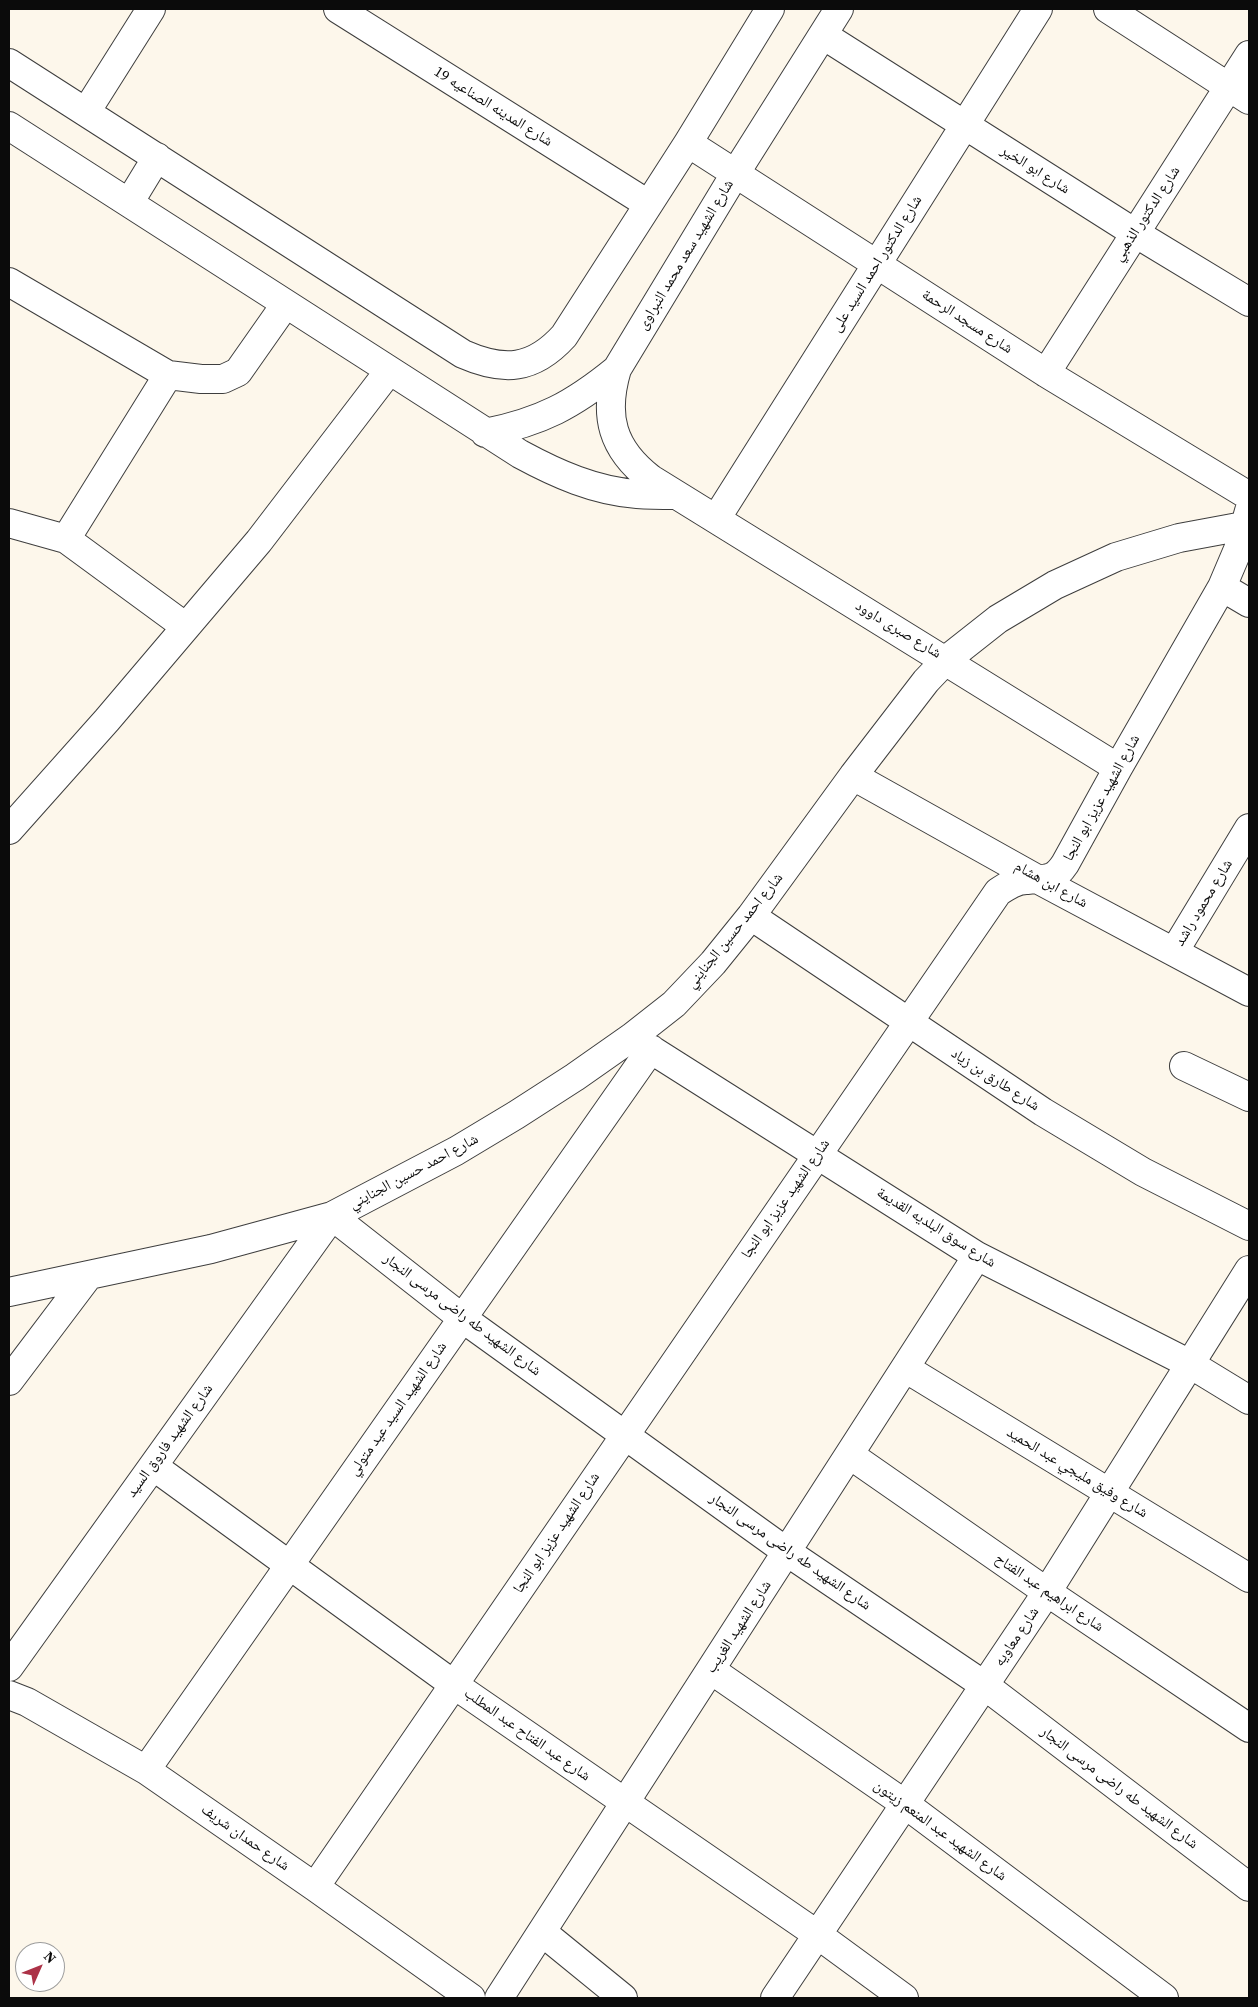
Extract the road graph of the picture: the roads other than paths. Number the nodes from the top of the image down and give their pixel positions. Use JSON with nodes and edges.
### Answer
{"nodes":[{"id":1,"x":151,"y":9,"type":"edge"},
{"id":2,"x":338,"y":9,"type":"edge"},
{"id":3,"x":770,"y":9,"type":"edge"},
{"id":4,"x":839,"y":9,"type":"edge"},
{"id":5,"x":1038,"y":9,"type":"edge"},
{"id":6,"x":1108,"y":9,"type":"edge"},
{"id":7,"x":822,"y":35,"type":"junction"},
{"id":8,"x":1249,"y":55,"type":"edge"},
{"id":9,"x":9,"y":63,"type":"edge"},
{"id":10,"x":1239,"y":93,"type":"edge"},
{"id":11,"x":86,"y":112,"type":"junction"},
{"id":12,"x":965,"y":125,"type":"junction"},
{"id":13,"x":13,"y":137,"type":"edge"},
{"id":14,"x":688,"y":143,"type":"junction"},
{"id":15,"x":157,"y":157,"type":"junction"},
{"id":16,"x":735,"y":174,"type":"junction"},
{"id":17,"x":129,"y":203,"type":"junction"},
{"id":18,"x":648,"y":204,"type":"junction"},
{"id":19,"x":1135,"y":233,"type":"junction"},
{"id":20,"x":877,"y":264,"type":"junction"},
{"id":21,"x":9,"y":282,"type":"edge"},
{"id":22,"x":1249,"y":302,"type":"edge"},
{"id":23,"x":285,"y":305,"type":"junction"},
{"id":24,"x":617,"y":369,"type":"junction"},
{"id":25,"x":389,"y":372,"type":"junction"},
{"id":26,"x":1046,"y":373,"type":"junction"},
{"id":27,"x":168,"y":375,"type":"junction"},
{"id":28,"x":485,"y":433,"type":"junction"},
{"id":29,"x":677,"y":495,"type":"junction"},
{"id":30,"x":1249,"y":496,"type":"edge"},
{"id":31,"x":716,"y":519,"type":"junction"},
{"id":32,"x":1248,"y":521,"type":"edge"},
{"id":33,"x":9,"y":524,"type":"edge"},
{"id":34,"x":66,"y":539,"type":"junction"},
{"id":35,"x":1222,"y":587,"type":"junction"},
{"id":36,"x":1249,"y":603,"type":"edge"},
{"id":37,"x":186,"y":627,"type":"junction"},
{"id":38,"x":946,"y":660,"type":"junction"},
{"id":39,"x":1118,"y":768,"type":"junction"},
{"id":40,"x":854,"y":776,"type":"junction"},
{"id":41,"x":1249,"y":828,"type":"edge"},
{"id":42,"x":9,"y":830,"type":"edge"},
{"id":43,"x":1040,"y":880,"type":"junction"},
{"id":44,"x":751,"y":916,"type":"junction"},
{"id":45,"x":1174,"y":952,"type":"junction"},
{"id":46,"x":1249,"y":992,"type":"edge"},
{"id":47,"x":907,"y":1022,"type":"junction"},
{"id":48,"x":642,"y":1043,"type":"junction"},
{"id":49,"x":1184,"y":1066,"type":"dead end"},
{"id":50,"x":1249,"y":1097,"type":"edge"},
{"id":51,"x":817,"y":1154,"type":"junction"},
{"id":52,"x":332,"y":1216,"type":"junction"},
{"id":53,"x":1249,"y":1226,"type":"edge"},
{"id":54,"x":977,"y":1256,"type":"junction"},
{"id":55,"x":1249,"y":1270,"type":"edge"},
{"id":56,"x":89,"y":1275,"type":"junction"},
{"id":57,"x":9,"y":1292,"type":"edge"},
{"id":58,"x":462,"y":1318,"type":"junction"},
{"id":59,"x":1190,"y":1364,"type":"junction"},
{"id":60,"x":906,"y":1368,"type":"junction"},
{"id":61,"x":9,"y":1381,"type":"edge"},
{"id":62,"x":1249,"y":1400,"type":"edge"},
{"id":63,"x":624,"y":1434,"type":"junction"},
{"id":64,"x":850,"y":1455,"type":"junction"},
{"id":65,"x":153,"y":1466,"type":"junction"},
{"id":66,"x":1109,"y":1492,"type":"junction"},
{"id":67,"x":787,"y":1552,"type":"junction"},
{"id":68,"x":290,"y":1565,"type":"junction"},
{"id":69,"x":1249,"y":1578,"type":"edge"},
{"id":70,"x":1047,"y":1592,"type":"junction"},
{"id":71,"x":9,"y":1666,"type":"edge"},
{"id":72,"x":711,"y":1670,"type":"junction"},
{"id":73,"x":453,"y":1684,"type":"junction"},
{"id":74,"x":984,"y":1685,"type":"junction"},
{"id":75,"x":9,"y":1695,"type":"edge"},
{"id":76,"x":1249,"y":1728,"type":"edge"},
{"id":77,"x":146,"y":1770,"type":"junction"},
{"id":78,"x":626,"y":1803,"type":"junction"},
{"id":79,"x":905,"y":1804,"type":"junction"},
{"id":80,"x":315,"y":1887,"type":"junction"},
{"id":81,"x":1249,"y":1887,"type":"edge"},
{"id":82,"x":542,"y":1932,"type":"junction"},
{"id":83,"x":818,"y":1935,"type":"junction"},
{"id":84,"x":471,"y":1998,"type":"edge"},
{"id":85,"x":499,"y":1998,"type":"edge"},
{"id":86,"x":623,"y":1998,"type":"edge"},
{"id":87,"x":775,"y":1998,"type":"edge"},
{"id":88,"x":904,"y":1998,"type":"edge"},
{"id":89,"x":1164,"y":1998,"type":"edge"}],
"edges":[{"from":1,"to":11,"type":"street"},
{"from":2,"to":18,"type":"street","name":"شارع المدينه الصناعيه 19"},
{"from":3,"to":14,"type":"street"},
{"from":4,"to":7,"type":"street","name":"شارع الشهيد سعد محمد النبراوى"},
{"from":5,"to":12,"type":"street","name":"شارع الدكتور احمد السيد على"},
{"from":6,"to":10,"type":"street"},
{"from":7,"to":12,"type":"street","name":"شارع ابو الخير"},
{"from":7,"to":16,"type":"street","name":"شارع الشهيد سعد محمد النبراوى"},
{"from":8,"to":10,"type":"street","name":"شارع الدكتور الذهبي"},
{"from":9,"to":11,"type":"street"},
{"from":10,"to":19,"type":"street","name":"شارع الدكتور الذهبي"},
{"from":11,"to":15,"type":"street"},
{"from":12,"to":19,"type":"street","name":"شارع ابو الخير"},
{"from":12,"to":20,"type":"street","name":"شارع الدكتور احمد السيد على"},
{"from":13,"to":17,"type":"street"},
{"from":14,"to":16,"type":"street","name":"شارع مسجد الرحمة"},
{"from":14,"to":18,"type":"street"},
{"from":15,"to":17,"type":"street"},
{"from":15,"to":18,"type":"street"},
{"from":16,"to":20,"type":"street","name":"شارع مسجد الرحمة"},
{"from":16,"to":24,"type":"street","name":"شارع الشهيد سعد محمد النبراوى"},
{"from":17,"to":23,"type":"street"},
{"from":19,"to":22,"type":"street","name":"شارع ابو الخير"},
{"from":19,"to":26,"type":"street","name":"شارع الدكتور الذهبي"},
{"from":20,"to":26,"type":"street","name":"شارع مسجد الرحمة"},
{"from":20,"to":31,"type":"street","name":"شارع الدكتور احمد السيد على"},
{"from":21,"to":27,"type":"street"},
{"from":23,"to":25,"type":"street"},
{"from":23,"to":27,"type":"street"},
{"from":24,"to":28,"type":"street"},
{"from":24,"to":29,"type":"street","name":"شارع الشهيد سعد محمد النبراوى"},
{"from":25,"to":28,"type":"street"},
{"from":25,"to":37,"type":"street"},
{"from":26,"to":30,"type":"street","name":"شارع مسجد الرحمة"},
{"from":27,"to":34,"type":"street"},
{"from":28,"to":29,"type":"street"},
{"from":29,"to":31,"type":"street","name":"شارع صبرى داوود"},
{"from":31,"to":38,"type":"street","name":"شارع صبرى داوود"},
{"from":32,"to":35,"type":"street","name":"شارع الشهيد عزيز ابو النجا"},
{"from":32,"to":38,"type":"street","name":"شارع احمد حسين الجنايني"},
{"from":33,"to":34,"type":"street"},
{"from":34,"to":37,"type":"street"},
{"from":35,"to":36,"type":"street"},
{"from":35,"to":39,"type":"street","name":"شارع الشهيد عزيز ابو النجا"},
{"from":37,"to":42,"type":"street"},
{"from":38,"to":39,"type":"street","name":"شارع صبرى داوود"},
{"from":38,"to":40,"type":"street","name":"شارع احمد حسين الجنايني"},
{"from":39,"to":43,"type":"street","name":"شارع الشهيد عزيز ابو النجا"},
{"from":40,"to":43,"type":"street","name":"شارع ابن هشام"},
{"from":40,"to":44,"type":"street","name":"شارع احمد حسين الجنايني"},
{"from":41,"to":45,"type":"street","name":"شارع محمود راشد"},
{"from":43,"to":45,"type":"street","name":"شارع ابن هشام"},
{"from":43,"to":47,"type":"street","name":"شارع الشهيد عزيز ابو النجا"},
{"from":44,"to":47,"type":"street","name":"شارع طارق بن زياد"},
{"from":44,"to":48,"type":"street","name":"شارع احمد حسين الجنايني"},
{"from":45,"to":46,"type":"street","name":"شارع ابن هشام"},
{"from":47,"to":51,"type":"street","name":"شارع الشهيد عزيز ابو النجا"},
{"from":47,"to":53,"type":"street","name":"شارع طارق بن زياد"},
{"from":48,"to":51,"type":"street","name":"شارع سوق البلديه القديمة"},
{"from":48,"to":52,"type":"street","name":"شارع احمد حسين الجنايني"},
{"from":48,"to":58,"type":"street","name":"شارع الشهيد السيد عيد متولي"},
{"from":49,"to":50,"type":"street"},
{"from":51,"to":54,"type":"street","name":"شارع سوق البلديه القديمة"},
{"from":51,"to":63,"type":"street","name":"شارع الشهيد عزيز ابو النجا"},
{"from":52,"to":56,"type":"street","name":"شارع احمد حسين الجنايني"},
{"from":52,"to":58,"type":"street","name":"شارع الشهيد طه راضى مرسى النجار"},
{"from":52,"to":65,"type":"street","name":"شارع الشهيد فاروق السيد"},
{"from":54,"to":59,"type":"street","name":"شارع سوق البلديه القديمة"},
{"from":54,"to":60,"type":"street","name":"شارع الشهيد الغريب"},
{"from":55,"to":59,"type":"street","name":"شارع معاويه"},
{"from":56,"to":57,"type":"street","name":"شارع احمد حسين الجنايني"},
{"from":56,"to":61,"type":"street"},
{"from":58,"to":63,"type":"street","name":"شارع الشهيد طه راضى مرسى النجار"},
{"from":58,"to":68,"type":"street","name":"شارع الشهيد السيد عيد متولي"},
{"from":59,"to":62,"type":"street","name":"شارع سوق البلديه القديمة"},
{"from":59,"to":66,"type":"street","name":"شارع معاويه"},
{"from":60,"to":64,"type":"street","name":"شارع الشهيد الغريب"},
{"from":60,"to":66,"type":"street","name":"شارع وفيق مليجي عبد الحميد"},
{"from":63,"to":67,"type":"street","name":"شارع الشهيد طه راضى مرسى النجار"},
{"from":63,"to":73,"type":"street","name":"شارع الشهيد عزيز ابو النجا"},
{"from":64,"to":67,"type":"street","name":"شارع الشهيد الغريب"},
{"from":64,"to":70,"type":"street","name":"شارع ابراهيم عبد الفتاح"},
{"from":65,"to":68,"type":"street","name":"شارع عبد الفتاح عبد المطلب"},
{"from":65,"to":71,"type":"street","name":"شارع الشهيد فاروق السيد"},
{"from":66,"to":69,"type":"street","name":"شارع وفيق مليجي عبد الحميد"},
{"from":66,"to":70,"type":"street","name":"شارع معاويه"},
{"from":67,"to":72,"type":"street","name":"شارع الشهيد الغريب"},
{"from":67,"to":74,"type":"street","name":"شارع الشهيد طه راضى مرسى النجار"},
{"from":68,"to":73,"type":"street","name":"شارع عبد الفتاح عبد المطلب"},
{"from":68,"to":77,"type":"street","name":"شارع الشهيد السيد عيد متولي"},
{"from":70,"to":74,"type":"street","name":"شارع معاويه"},
{"from":70,"to":76,"type":"street","name":"شارع ابراهيم عبد الفتاح"},
{"from":72,"to":78,"type":"street","name":"شارع الشهيد الغريب"},
{"from":72,"to":79,"type":"street","name":"شارع الشهيد عبد المنعم زيتون"},
{"from":73,"to":78,"type":"street","name":"شارع عبد الفتاح عبد المطلب"},
{"from":73,"to":80,"type":"street","name":"شارع الشهيد عزيز ابو النجا"},
{"from":74,"to":79,"type":"street","name":"شارع معاويه"},
{"from":74,"to":81,"type":"street","name":"شارع الشهيد طه راضى مرسى النجار"},
{"from":75,"to":77,"type":"street","name":"شارع حمدان شريف"},
{"from":77,"to":80,"type":"street","name":"شارع حمدان شريف"},
{"from":78,"to":82,"type":"street","name":"شارع الشهيد الغريب"},
{"from":78,"to":83,"type":"street","name":"شارع عبد الفتاح عبد المطلب"},
{"from":79,"to":83,"type":"street","name":"شارع معاويه"},
{"from":79,"to":89,"type":"street","name":"شارع الشهيد عبد المنعم زيتون"},
{"from":80,"to":84,"type":"street","name":"شارع حمدان شريف"},
{"from":82,"to":85,"type":"street","name":"شارع الشهيد الغريب"},
{"from":82,"to":86,"type":"street"},
{"from":83,"to":87,"type":"street","name":"شارع معاويه"},
{"from":83,"to":88,"type":"street","name":"شارع عبد الفتاح عبد المطلب"}]}
